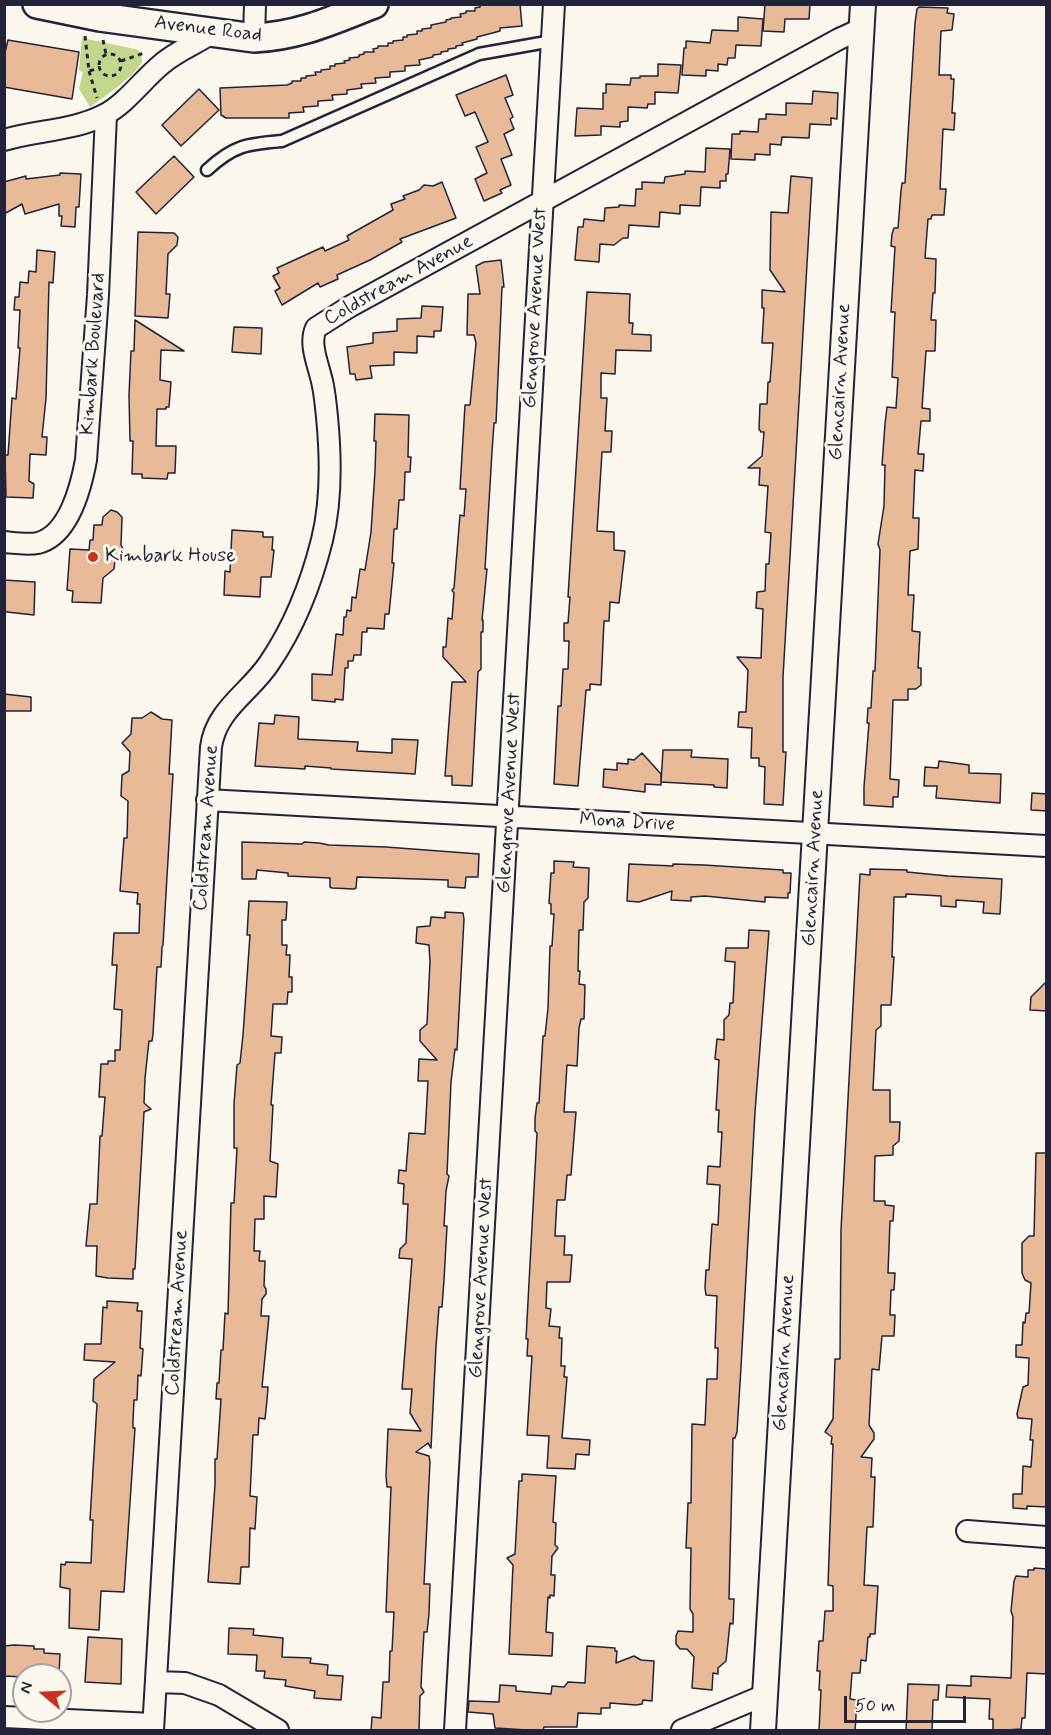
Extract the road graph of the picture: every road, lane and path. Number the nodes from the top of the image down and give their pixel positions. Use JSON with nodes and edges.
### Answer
{"nodes":[{"id":1,"x":37,"y":4,"type":"edge"},
{"id":2,"x":255,"y":4,"type":"edge"},
{"id":3,"x":374,"y":4,"type":"edge"},
{"id":4,"x":863,"y":4,"type":"edge"},
{"id":5,"x":558,"y":6,"type":"edge"},
{"id":6,"x":861,"y":29,"type":"junction"},
{"id":7,"x":209,"y":32,"type":"junction"},
{"id":8,"x":84,"y":36,"type":"dead end"},
{"id":9,"x":254,"y":38,"type":"junction"},
{"id":10,"x":103,"y":39,"type":"dead end"},
{"id":11,"x":552,"y":41,"type":"junction"},
{"id":12,"x":144,"y":53,"type":"dead end"},
{"id":13,"x":106,"y":54,"type":"junction"},
{"id":14,"x":121,"y":61,"type":"junction"},
{"id":15,"x":100,"y":68,"type":"junction"},
{"id":16,"x":89,"y":71,"type":"junction"},
{"id":17,"x":113,"y":76,"type":"junction"},
{"id":18,"x":115,"y":82,"type":"dead end"},
{"id":19,"x":102,"y":109,"type":"junction"},
{"id":20,"x":4,"y":140,"type":"edge"},
{"id":21,"x":207,"y":170,"type":"dead end"},
{"id":22,"x":542,"y":201,"type":"junction"},
{"id":23,"x":4,"y":542,"type":"edge"},
{"id":24,"x":207,"y":800,"type":"junction"},
{"id":25,"x":508,"y":817,"type":"junction"},
{"id":26,"x":816,"y":832,"type":"junction"},
{"id":27,"x":1047,"y":846,"type":"edge"},
{"id":28,"x":967,"y":1531,"type":"dead end"},
{"id":29,"x":1047,"y":1537,"type":"edge"},
{"id":30,"x":157,"y":1682,"type":"junction"},
{"id":31,"x":765,"y":1695,"type":"junction"},
{"id":32,"x":4,"y":1717,"type":"edge"},
{"id":33,"x":153,"y":1727,"type":"edge"},
{"id":34,"x":278,"y":1731,"type":"edge"},
{"id":35,"x":456,"y":1731,"type":"edge"},
{"id":36,"x":682,"y":1731,"type":"edge"},
{"id":37,"x":763,"y":1731,"type":"edge"}],
"edges":[{"from":1,"to":7,"type":"main road","name":"Avenue Road"},
{"from":2,"to":9,"type":"street"},
{"from":3,"to":9,"type":"main road","name":"Avenue Road"},
{"from":4,"to":6,"type":"street","name":"Glencairn Avenue"},
{"from":5,"to":11,"type":"street","name":"Glengrove Avenue West"},
{"from":6,"to":22,"type":"street","name":"Coldstream Avenue"},
{"from":6,"to":26,"type":"street","name":"Glencairn Avenue"},
{"from":7,"to":9,"type":"main road","name":"Avenue Road"},
{"from":7,"to":19,"type":"street"},
{"from":8,"to":16,"type":"path"},
{"from":10,"to":13,"type":"path"},
{"from":11,"to":21,"type":"lane"},
{"from":11,"to":22,"type":"street","name":"Glengrove Avenue West"},
{"from":12,"to":14,"type":"path"},
{"from":13,"to":14,"type":"path"},
{"from":13,"to":15,"type":"path"},
{"from":14,"to":17,"type":"path"},
{"from":15,"to":16,"type":"path"},
{"from":15,"to":17,"type":"path"},
{"from":16,"to":19,"type":"path"},
{"from":17,"to":18,"type":"path"},
{"from":19,"to":20,"type":"street"},
{"from":19,"to":23,"type":"street","name":"Kimbark Boulevard"},
{"from":22,"to":24,"type":"street","name":"Coldstream Avenue"},
{"from":22,"to":25,"type":"street","name":"Glengrove Avenue West"},
{"from":24,"to":25,"type":"street","name":"Mona Drive"},
{"from":24,"to":30,"type":"street","name":"Coldstream Avenue"},
{"from":25,"to":26,"type":"street","name":"Mona Drive"},
{"from":25,"to":35,"type":"street","name":"Glengrove Avenue West"},
{"from":26,"to":27,"type":"street","name":"Mona Drive"},
{"from":26,"to":31,"type":"street","name":"Glencairn Avenue"},
{"from":28,"to":29,"type":"street"},
{"from":30,"to":33,"type":"street","name":"Coldstream Avenue"},
{"from":30,"to":34,"type":"street"},
{"from":31,"to":36,"type":"street"},
{"from":31,"to":37,"type":"street","name":"Glencairn Avenue"},
{"from":32,"to":33,"type":"street"}]}
